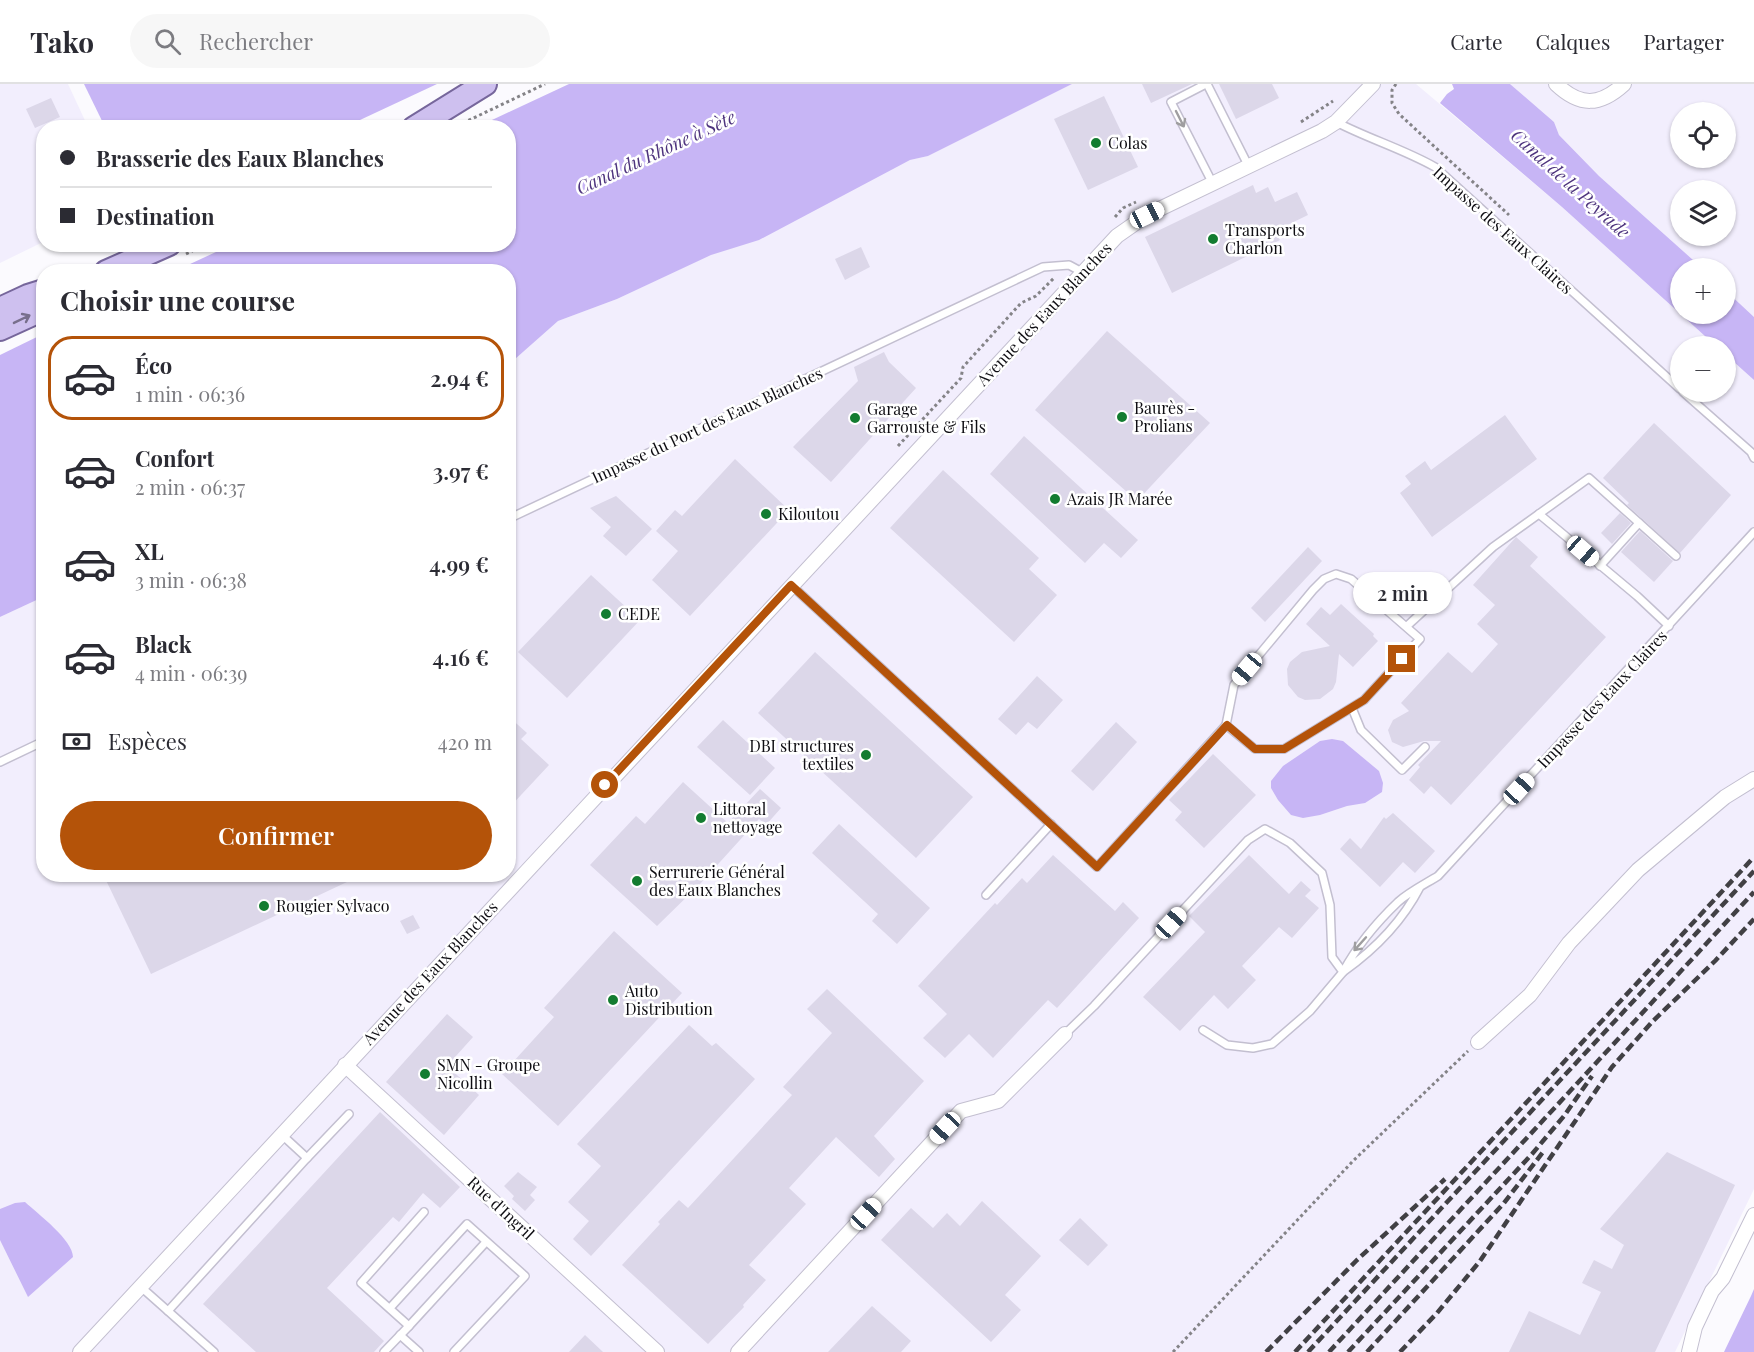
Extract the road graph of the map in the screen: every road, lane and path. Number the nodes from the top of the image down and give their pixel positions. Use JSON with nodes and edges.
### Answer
{"nodes":[{"id":1,"x":486,"y":84,"type":"edge"},
{"id":2,"x":545,"y":84,"type":"edge"},
{"id":3,"x":1207,"y":84,"type":"edge"},
{"id":4,"x":1373,"y":84,"type":"edge"},
{"id":5,"x":1396,"y":84,"type":"edge"},
{"id":6,"x":1556,"y":84,"type":"edge"},
{"id":7,"x":1624,"y":84,"type":"edge"},
{"id":8,"x":427,"y":120,"type":"edge"},
{"id":9,"x":470,"y":120,"type":"edge"},
{"id":10,"x":1336,"y":122,"type":"junction"},
{"id":11,"x":1249,"y":167,"type":"junction"},
{"id":12,"x":1213,"y":184,"type":"junction"},
{"id":13,"x":1513,"y":219,"type":"dead end"},
{"id":14,"x":151,"y":252,"type":"edge"},
{"id":15,"x":125,"y":264,"type":"edge"},
{"id":16,"x":1082,"y":272,"type":"junction"},
{"id":17,"x":36,"y":294,"type":"edge"},
{"id":18,"x":0,"y":309,"type":"edge"},
{"id":19,"x":36,"y":313,"type":"edge"},
{"id":20,"x":0,"y":330,"type":"edge"},
{"id":21,"x":1670,"y":379,"type":"edge"},
{"id":22,"x":1695,"y":402,"type":"edge"},
{"id":23,"x":1754,"y":458,"type":"edge"},
{"id":24,"x":1539,"y":514,"type":"junction"},
{"id":25,"x":516,"y":515,"type":"edge"},
{"id":26,"x":1639,"y":523,"type":"junction"},
{"id":27,"x":1754,"y":532,"type":"edge"},
{"id":28,"x":1676,"y":556,"type":"dead end"},
{"id":29,"x":1600,"y":566,"type":"junction"},
{"id":30,"x":791,"y":585,"type":"junction"},
{"id":31,"x":1407,"y":626,"type":"junction"},
{"id":32,"x":1669,"y":626,"type":"junction"},
{"id":33,"x":1352,"y":708,"type":"junction"},
{"id":34,"x":1227,"y":725,"type":"junction"},
{"id":35,"x":36,"y":745,"type":"edge"},
{"id":36,"x":1425,"y":747,"type":"dead end"},
{"id":37,"x":0,"y":762,"type":"edge"},
{"id":38,"x":1754,"y":779,"type":"edge"},
{"id":39,"x":1051,"y":824,"type":"junction"},
{"id":40,"x":516,"y":881,"type":"edge"},
{"id":41,"x":515,"y":882,"type":"edge"},
{"id":42,"x":1420,"y":887,"type":"junction"},
{"id":43,"x":986,"y":895,"type":"dead end"},
{"id":44,"x":1342,"y":972,"type":"junction"},
{"id":45,"x":1203,"y":1030,"type":"dead end"},
{"id":46,"x":1065,"y":1034,"type":"joint"},
{"id":47,"x":1478,"y":1042,"type":"joint"},
{"id":48,"x":345,"y":1065,"type":"junction"},
{"id":49,"x":349,"y":1114,"type":"dead end"},
{"id":50,"x":281,"y":1134,"type":"junction"},
{"id":51,"x":307,"y":1158,"type":"junction"},
{"id":52,"x":424,"y":1212,"type":"dead end"},
{"id":53,"x":1754,"y":1215,"type":"edge"},
{"id":54,"x":486,"y":1242,"type":"junction"},
{"id":55,"x":141,"y":1287,"type":"junction"},
{"id":56,"x":390,"y":1308,"type":"junction"},
{"id":57,"x":168,"y":1311,"type":"junction"},
{"id":58,"x":408,"y":1326,"type":"junction"},
{"id":59,"x":400,"y":1335,"type":"junction"},
{"id":60,"x":80,"y":1352,"type":"edge"},
{"id":61,"x":214,"y":1352,"type":"edge"},
{"id":62,"x":384,"y":1352,"type":"edge"},
{"id":63,"x":419,"y":1352,"type":"edge"},
{"id":64,"x":454,"y":1352,"type":"edge"},
{"id":65,"x":657,"y":1352,"type":"edge"},
{"id":66,"x":738,"y":1352,"type":"edge"},
{"id":67,"x":1173,"y":1352,"type":"edge"},
{"id":68,"x":1689,"y":1352,"type":"edge"}],
"edges":[{"from":1,"to":8,"type":"main road"},
{"from":2,"to":9,"type":"path"},
{"from":3,"to":11,"type":"lane"},
{"from":3,"to":12,"type":"lane","one_way":true},
{"from":4,"to":10,"type":"street","name":"Avenue des Eaux Blanches"},
{"from":5,"to":13,"type":"path"},
{"from":6,"to":7,"type":"street"},
{"from":10,"to":11,"type":"street","name":"Avenue des Eaux Blanches"},
{"from":10,"to":21,"type":"lane","name":"Impasse des Eaux Claires"},
{"from":11,"to":12,"type":"street","name":"Avenue des Eaux Blanches"},
{"from":12,"to":16,"type":"street","name":"Avenue des Eaux Blanches"},
{"from":14,"to":15,"type":"main road"},
{"from":16,"to":25,"type":"lane","name":"Impasse du Port des Eaux Blanches"},
{"from":16,"to":30,"type":"street","name":"Avenue des Eaux Blanches"},
{"from":17,"to":18,"type":"main road"},
{"from":20,"to":19,"type":"main road","one_way":true},
{"from":22,"to":23,"type":"lane","name":"Impasse des Eaux Claires"},
{"from":24,"to":26,"type":"lane"},
{"from":24,"to":29,"type":"lane"},
{"from":24,"to":31,"type":"lane"},
{"from":26,"to":28,"type":"lane"},
{"from":26,"to":29,"type":"lane"},
{"from":27,"to":32,"type":"lane","name":"Impasse des Eaux Claires"},
{"from":29,"to":32,"type":"lane"},
{"from":30,"to":39,"type":"lane"},
{"from":30,"to":40,"type":"street","name":"Avenue des Eaux Blanches"},
{"from":31,"to":33,"type":"lane"},
{"from":31,"to":34,"type":"lane"},
{"from":32,"to":42,"type":"lane","name":"Impasse des Eaux Claires"},
{"from":33,"to":34,"type":"lane"},
{"from":33,"to":36,"type":"lane"},
{"from":34,"to":39,"type":"lane"},
{"from":35,"to":37,"type":"lane"},
{"from":38,"to":47,"type":"street"},
{"from":39,"to":43,"type":"lane"},
{"from":41,"to":48,"type":"street","name":"Avenue des Eaux Blanches"},
{"from":42,"to":44,"type":"lane","name":"Impasse des Eaux Claires","one_way":true},
{"from":42,"to":44,"type":"lane"},
{"from":44,"to":45,"type":"lane"},
{"from":44,"to":46,"type":"lane"},
{"from":46,"to":66,"type":"street"},
{"from":47,"to":67,"type":"path"},
{"from":48,"to":50,"type":"street","name":"Avenue des Eaux Blanches"},
{"from":48,"to":65,"type":"street","name":"Rue d'Ingril"},
{"from":49,"to":51,"type":"lane"},
{"from":50,"to":51,"type":"lane"},
{"from":50,"to":55,"type":"street","name":"Avenue des Eaux Blanches"},
{"from":51,"to":57,"type":"lane"},
{"from":52,"to":56,"type":"lane"},
{"from":53,"to":68,"type":"street"},
{"from":54,"to":56,"type":"lane"},
{"from":54,"to":58,"type":"lane"},
{"from":54,"to":64,"type":"lane"},
{"from":55,"to":57,"type":"lane"},
{"from":55,"to":60,"type":"street","name":"Avenue des Eaux Blanches"},
{"from":56,"to":58,"type":"lane"},
{"from":57,"to":61,"type":"lane"},
{"from":58,"to":59,"type":"lane"},
{"from":59,"to":62,"type":"lane"},
{"from":59,"to":63,"type":"lane"}]}
